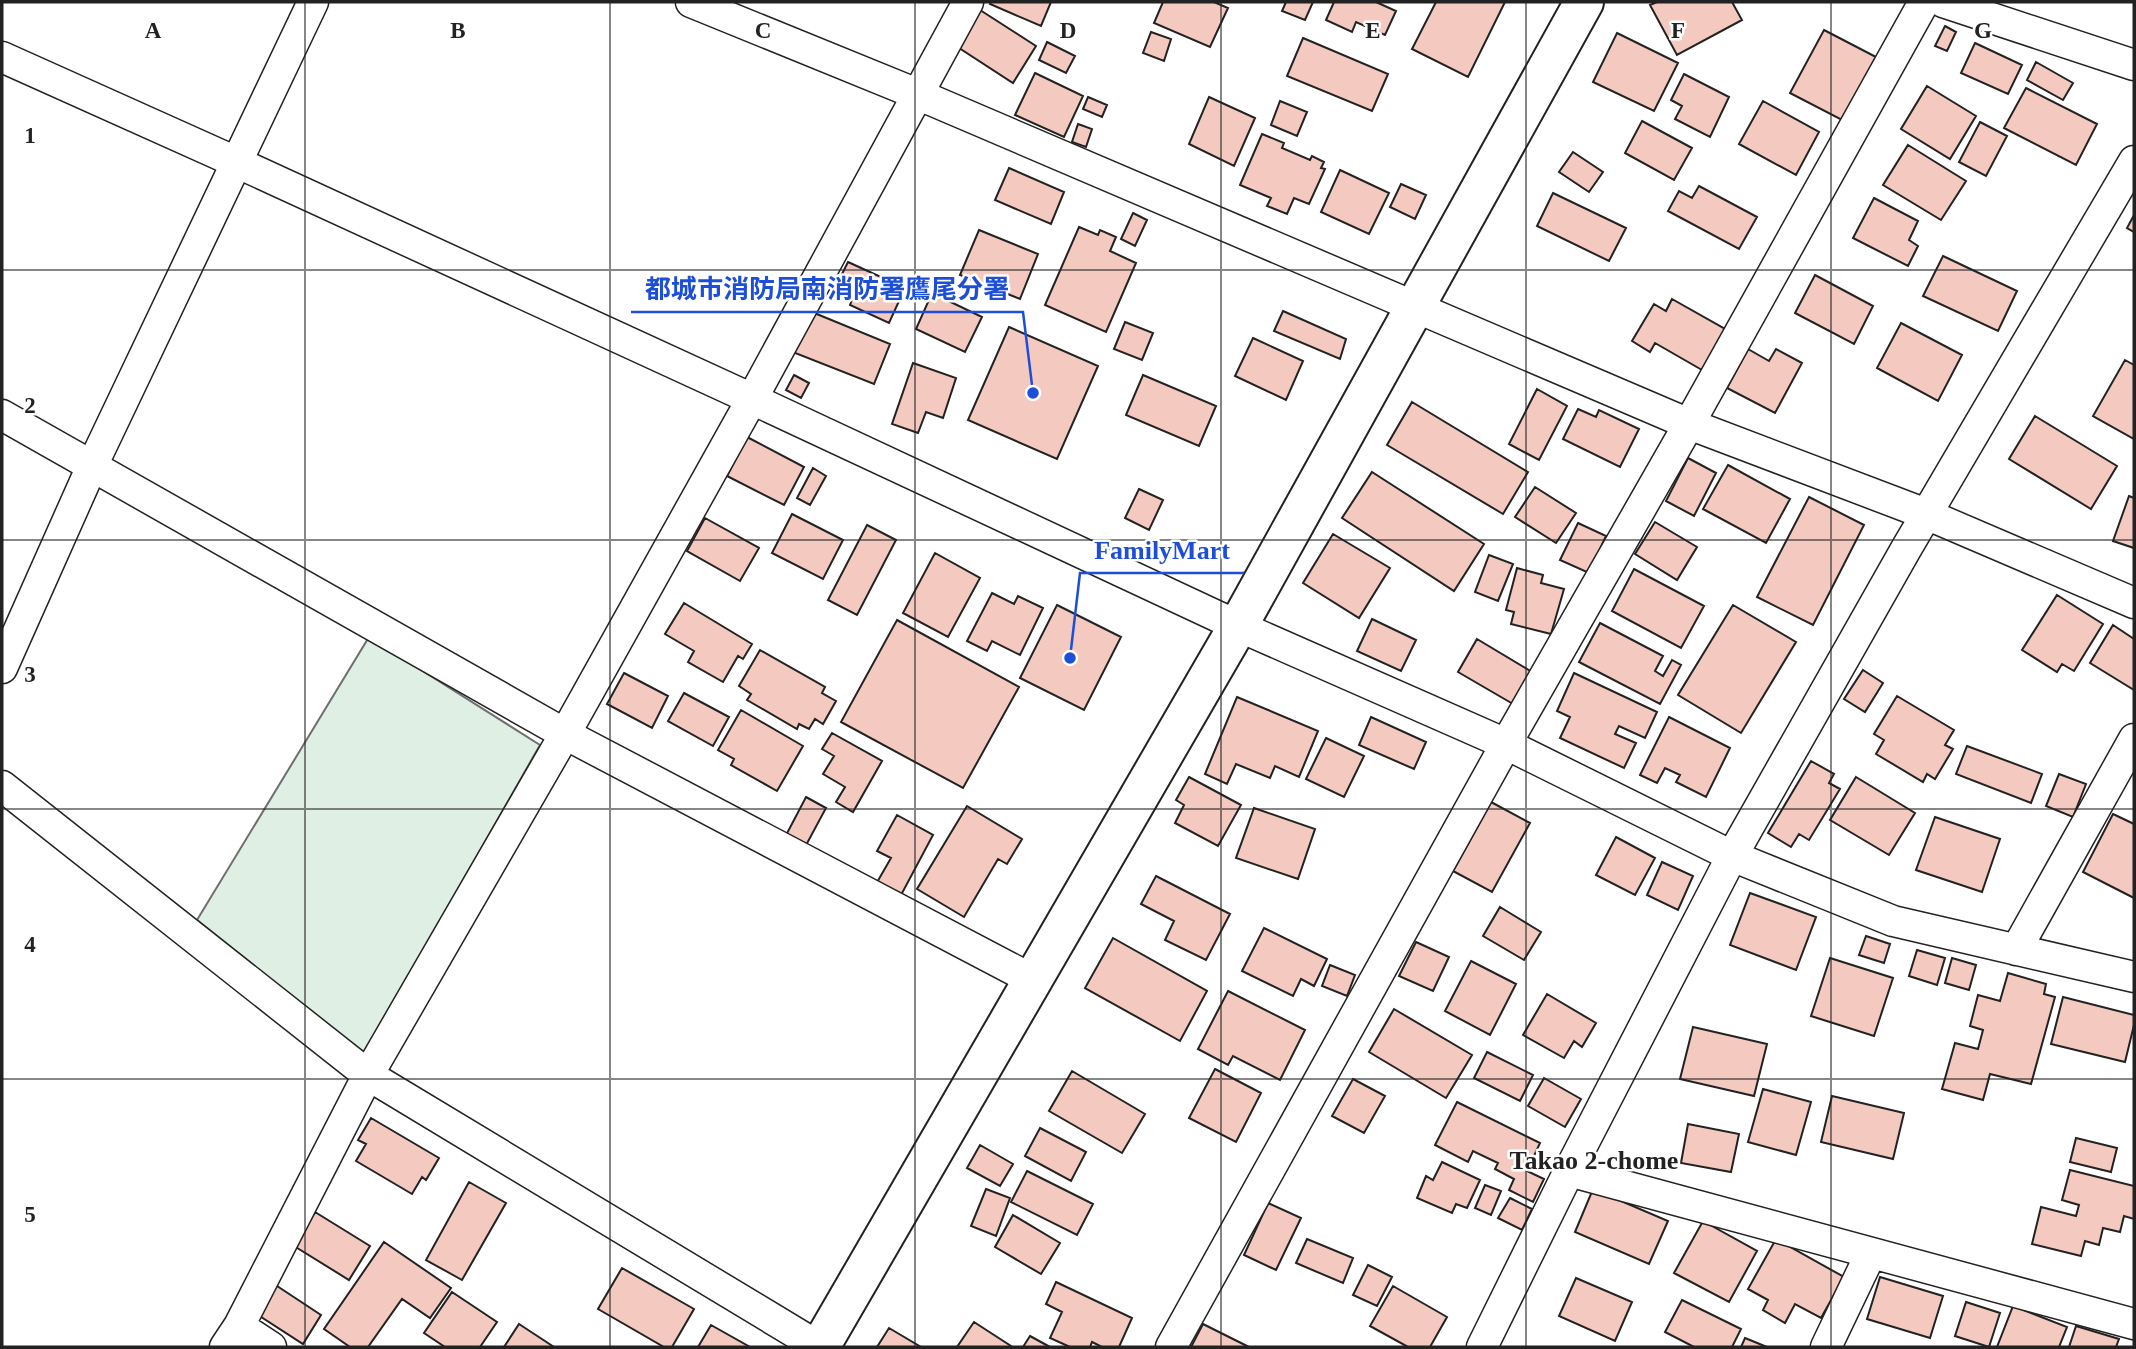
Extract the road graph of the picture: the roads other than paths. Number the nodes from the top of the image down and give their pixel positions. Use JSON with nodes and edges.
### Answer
{"nodes":[{"id":1,"x":313,"y":2,"type":"edge"},
{"id":2,"x":691,"y":2,"type":"edge"},
{"id":3,"x":968,"y":2,"type":"edge"},
{"id":4,"x":1584,"y":2,"type":"edge"},
{"id":5,"x":1924,"y":2,"type":"edge"},
{"id":6,"x":1943,"y":2,"type":"edge"},
{"id":7,"x":2,"y":57,"type":"edge"},
{"id":8,"x":2134,"y":65,"type":"edge"},
{"id":9,"x":918,"y":94,"type":"junction"},
{"id":10,"x":2134,"y":161,"type":"edge"},
{"id":11,"x":236,"y":162,"type":"junction"},
{"id":12,"x":1416,"y":307,"type":"junction"},
{"id":13,"x":752,"y":399,"type":"junction"},
{"id":14,"x":2,"y":415,"type":"edge"},
{"id":15,"x":1689,"y":424,"type":"junction"},
{"id":16,"x":92,"y":466,"type":"junction"},
{"id":17,"x":1926,"y":514,"type":"junction"},
{"id":18,"x":2134,"y":603,"type":"edge"},
{"id":19,"x":1238,"y":626,"type":"junction"},
{"id":20,"x":2,"y":668,"type":"edge"},
{"id":21,"x":565,"y":734,"type":"junction"},
{"id":22,"x":2134,"y":739,"type":"edge"},
{"id":23,"x":1506,"y":744,"type":"junction"},
{"id":24,"x":2,"y":786,"type":"edge"},
{"id":25,"x":1732,"y":856,"type":"junction"},
{"id":26,"x":2016,"y":950,"type":"junction"},
{"id":27,"x":2134,"y":977,"type":"edge"},
{"id":28,"x":1033,"y":980,"type":"junction"},
{"id":29,"x":368,"y":1075,"type":"junction"},
{"id":30,"x":1569,"y":1171,"type":"junction"},
{"id":31,"x":1871,"y":1253,"type":"junction"},
{"id":32,"x":2134,"y":1324,"type":"edge"},
{"id":33,"x":232,"y":1337,"type":"edge"},
{"id":34,"x":271,"y":1347,"type":"edge"},
{"id":35,"x":820,"y":1347,"type":"edge"},
{"id":36,"x":1171,"y":1347,"type":"edge"},
{"id":37,"x":1482,"y":1347,"type":"edge"},
{"id":38,"x":1826,"y":1347,"type":"edge"}],
"edges":[{"from":1,"to":11,"type":"street"},
{"from":2,"to":9,"type":"street"},
{"from":3,"to":9,"type":"street"},
{"from":4,"to":12,"type":"street"},
{"from":5,"to":15,"type":"street"},
{"from":6,"to":8,"type":"street"},
{"from":7,"to":11,"type":"street"},
{"from":9,"to":12,"type":"street"},
{"from":9,"to":13,"type":"street"},
{"from":10,"to":17,"type":"street"},
{"from":11,"to":13,"type":"street"},
{"from":11,"to":16,"type":"street"},
{"from":12,"to":15,"type":"street"},
{"from":12,"to":19,"type":"street"},
{"from":13,"to":19,"type":"street"},
{"from":13,"to":21,"type":"street"},
{"from":14,"to":16,"type":"street"},
{"from":15,"to":17,"type":"street"},
{"from":15,"to":23,"type":"street"},
{"from":16,"to":20,"type":"street"},
{"from":16,"to":21,"type":"street"},
{"from":17,"to":18,"type":"street"},
{"from":17,"to":25,"type":"street"},
{"from":19,"to":23,"type":"street"},
{"from":19,"to":28,"type":"street"},
{"from":21,"to":28,"type":"street"},
{"from":21,"to":29,"type":"street"},
{"from":22,"to":26,"type":"street"},
{"from":23,"to":25,"type":"street"},
{"from":23,"to":36,"type":"street"},
{"from":24,"to":29,"type":"street"},
{"from":25,"to":26,"type":"street"},
{"from":25,"to":30,"type":"street"},
{"from":26,"to":27,"type":"street"},
{"from":28,"to":35,"type":"street"},
{"from":29,"to":33,"type":"street"},
{"from":29,"to":35,"type":"street"},
{"from":30,"to":31,"type":"street"},
{"from":30,"to":37,"type":"street"},
{"from":31,"to":32,"type":"street"},
{"from":31,"to":38,"type":"street"},
{"from":33,"to":34,"type":"street"}]}
